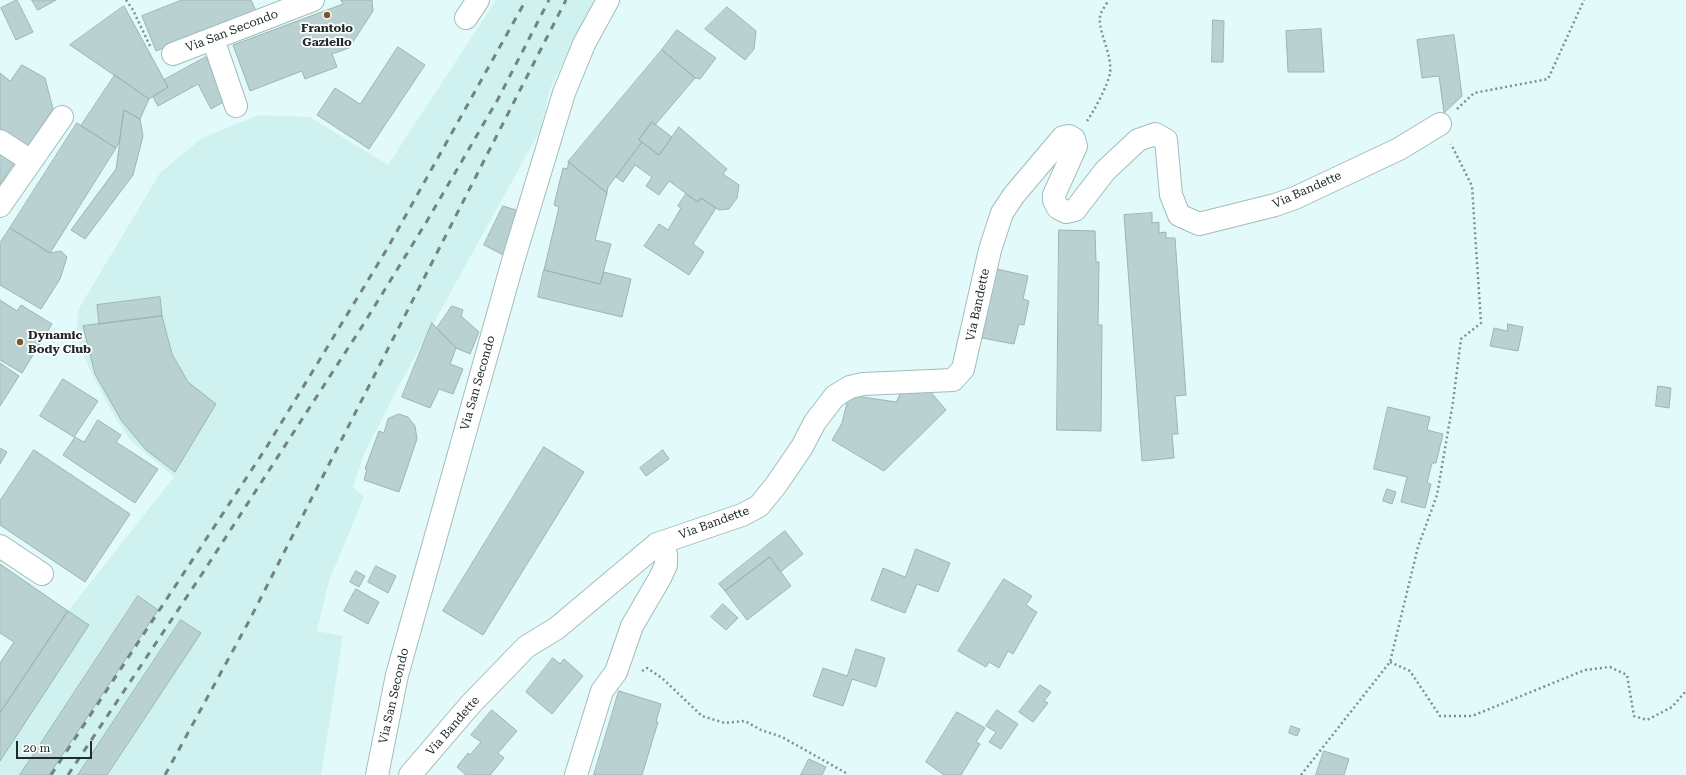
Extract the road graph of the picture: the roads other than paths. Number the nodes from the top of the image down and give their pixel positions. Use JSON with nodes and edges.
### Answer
{"nodes":[{"id":1,"x":313,"y":0,"type":"edge"},
{"id":2,"x":478,"y":0,"type":"edge"},
{"id":3,"x":608,"y":0,"type":"edge"},
{"id":4,"x":466,"y":18,"type":"dead end"},
{"id":5,"x":213,"y":39,"type":"junction"},
{"id":6,"x":173,"y":54,"type":"road end"},
{"id":7,"x":236,"y":106,"type":"dead end"},
{"id":8,"x":62,"y":117,"type":"dead end"},
{"id":9,"x":1440,"y":124,"type":"road end"},
{"id":10,"x":0,"y":142,"type":"edge"},
{"id":11,"x":31,"y":161,"type":"junction"},
{"id":12,"x":0,"y":206,"type":"edge"},
{"id":13,"x":657,"y":544,"type":"junction"},
{"id":14,"x":0,"y":546,"type":"edge"},
{"id":15,"x":42,"y":574,"type":"dead end"},
{"id":16,"x":377,"y":775,"type":"edge"},
{"id":17,"x":410,"y":775,"type":"edge"},
{"id":18,"x":576,"y":775,"type":"edge"}],
"edges":[{"from":1,"to":5,"type":"street","name":"Via San Secondo"},
{"from":2,"to":4,"type":"street"},
{"from":3,"to":16,"type":"street","name":"Via San Secondo"},
{"from":5,"to":6,"type":"street","name":"Via San Secondo"},
{"from":5,"to":7,"type":"street"},
{"from":8,"to":11,"type":"street"},
{"from":9,"to":13,"type":"street","name":"Via Bandette"},
{"from":10,"to":11,"type":"street"},
{"from":11,"to":12,"type":"street"},
{"from":13,"to":17,"type":"street","name":"Via Bandette"},
{"from":13,"to":18,"type":"street"},
{"from":14,"to":15,"type":"street"}]}
